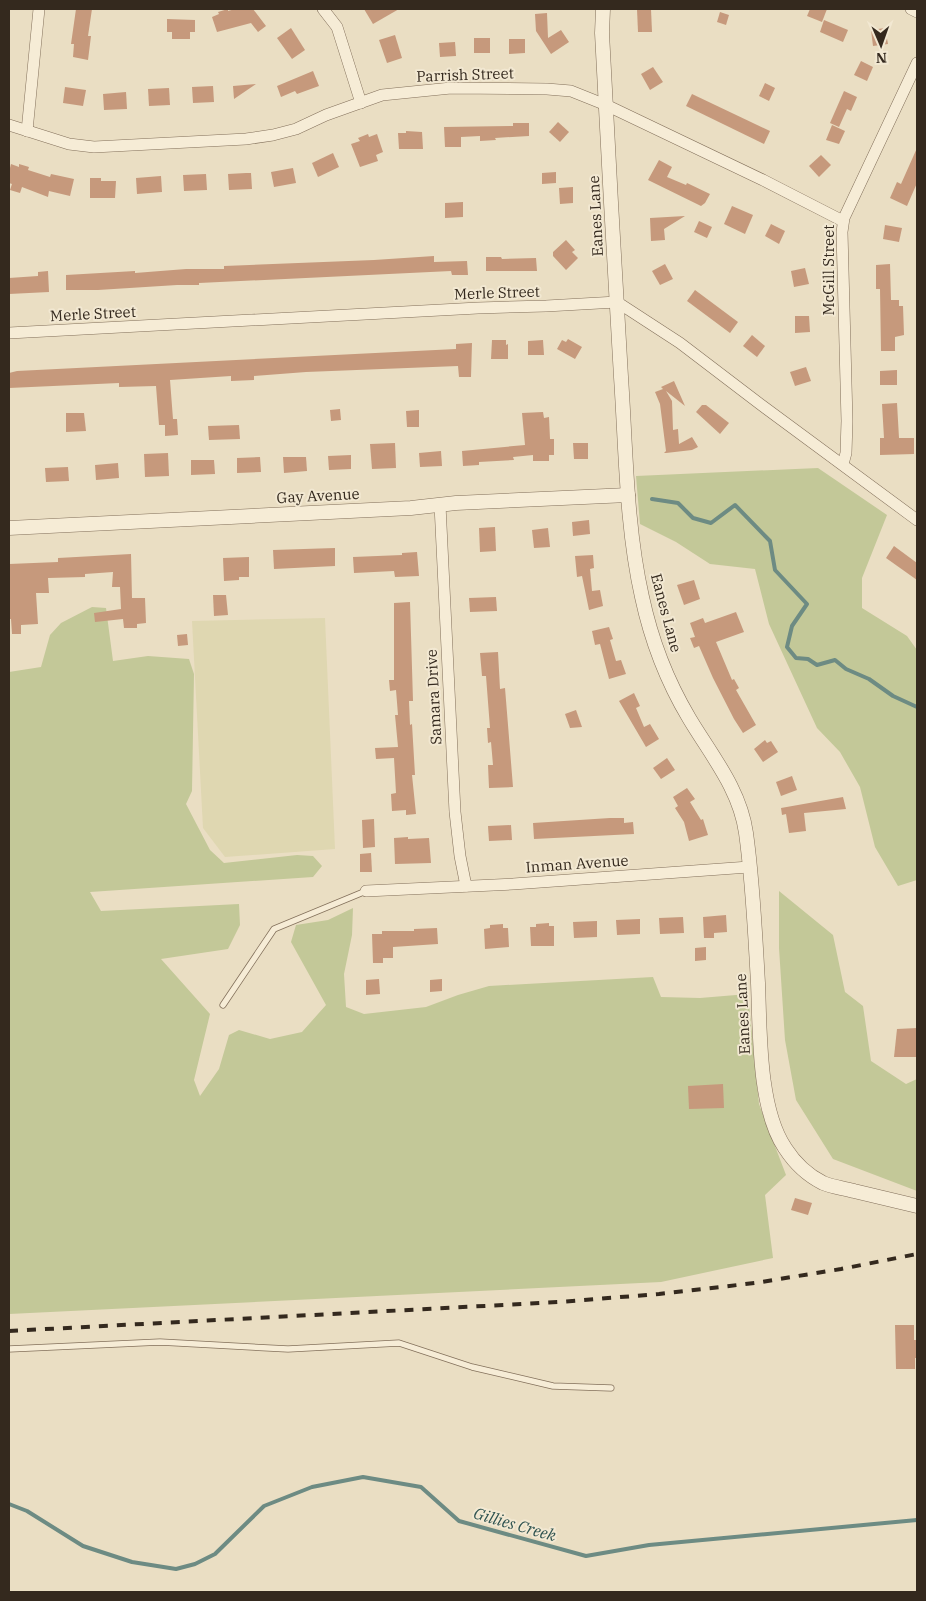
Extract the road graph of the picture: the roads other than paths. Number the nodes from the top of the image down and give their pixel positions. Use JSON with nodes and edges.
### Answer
{"nodes":[{"id":1,"x":39,"y":9,"type":"edge"},
{"id":2,"x":323,"y":9,"type":"edge"},
{"id":3,"x":603,"y":9,"type":"edge"},
{"id":4,"x":911,"y":9,"type":"edge"},
{"id":5,"x":917,"y":12,"type":"edge"},
{"id":6,"x":917,"y":63,"type":"edge"},
{"id":7,"x":360,"y":103,"type":"junction"},
{"id":8,"x":606,"y":105,"type":"junction"},
{"id":9,"x":9,"y":125,"type":"edge"},
{"id":10,"x":27,"y":130,"type":"junction"},
{"id":11,"x":843,"y":222,"type":"junction"},
{"id":12,"x":617,"y":302,"type":"junction"},
{"id":13,"x":9,"y":333,"type":"edge"},
{"id":14,"x":842,"y":464,"type":"junction"},
{"id":15,"x":628,"y":495,"type":"junction"},
{"id":16,"x":440,"y":505,"type":"junction"},
{"id":17,"x":917,"y":520,"type":"edge"},
{"id":18,"x":9,"y":528,"type":"edge"},
{"id":19,"x":750,"y":867,"type":"junction"},
{"id":20,"x":466,"y":886,"type":"junction"},
{"id":21,"x":366,"y":891,"type":"joint"},
{"id":22,"x":223,"y":1005,"type":"dead end"},
{"id":23,"x":917,"y":1206,"type":"edge"},
{"id":24,"x":9,"y":1349,"type":"edge"},
{"id":25,"x":611,"y":1388,"type":"dead end"}],
"edges":[{"from":1,"to":10,"type":"street"},
{"from":2,"to":7,"type":"street"},
{"from":3,"to":8,"type":"street","name":"Eanes Lane"},
{"from":4,"to":5,"type":"street"},
{"from":6,"to":11,"type":"street","name":"McGill Street"},
{"from":7,"to":8,"type":"street","name":"Parrish Street"},
{"from":7,"to":10,"type":"street","name":"Parrish Street"},
{"from":8,"to":11,"type":"street","name":"Parrish Street"},
{"from":8,"to":12,"type":"street","name":"Eanes Lane"},
{"from":9,"to":10,"type":"street","name":"Parrish Street"},
{"from":11,"to":14,"type":"street","name":"McGill Street"},
{"from":12,"to":13,"type":"street","name":"Merle Street"},
{"from":12,"to":14,"type":"street"},
{"from":12,"to":15,"type":"street","name":"Eanes Lane"},
{"from":14,"to":17,"type":"street"},
{"from":15,"to":16,"type":"street","name":"Gay Avenue"},
{"from":15,"to":19,"type":"street","name":"Eanes Lane"},
{"from":16,"to":18,"type":"street","name":"Gay Avenue"},
{"from":16,"to":20,"type":"street","name":"Samara Drive"},
{"from":19,"to":20,"type":"street","name":"Inman Avenue"},
{"from":19,"to":23,"type":"street","name":"Eanes Lane"},
{"from":20,"to":21,"type":"street","name":"Inman Avenue"},
{"from":21,"to":22,"type":"lane"},
{"from":24,"to":25,"type":"lane"}]}
